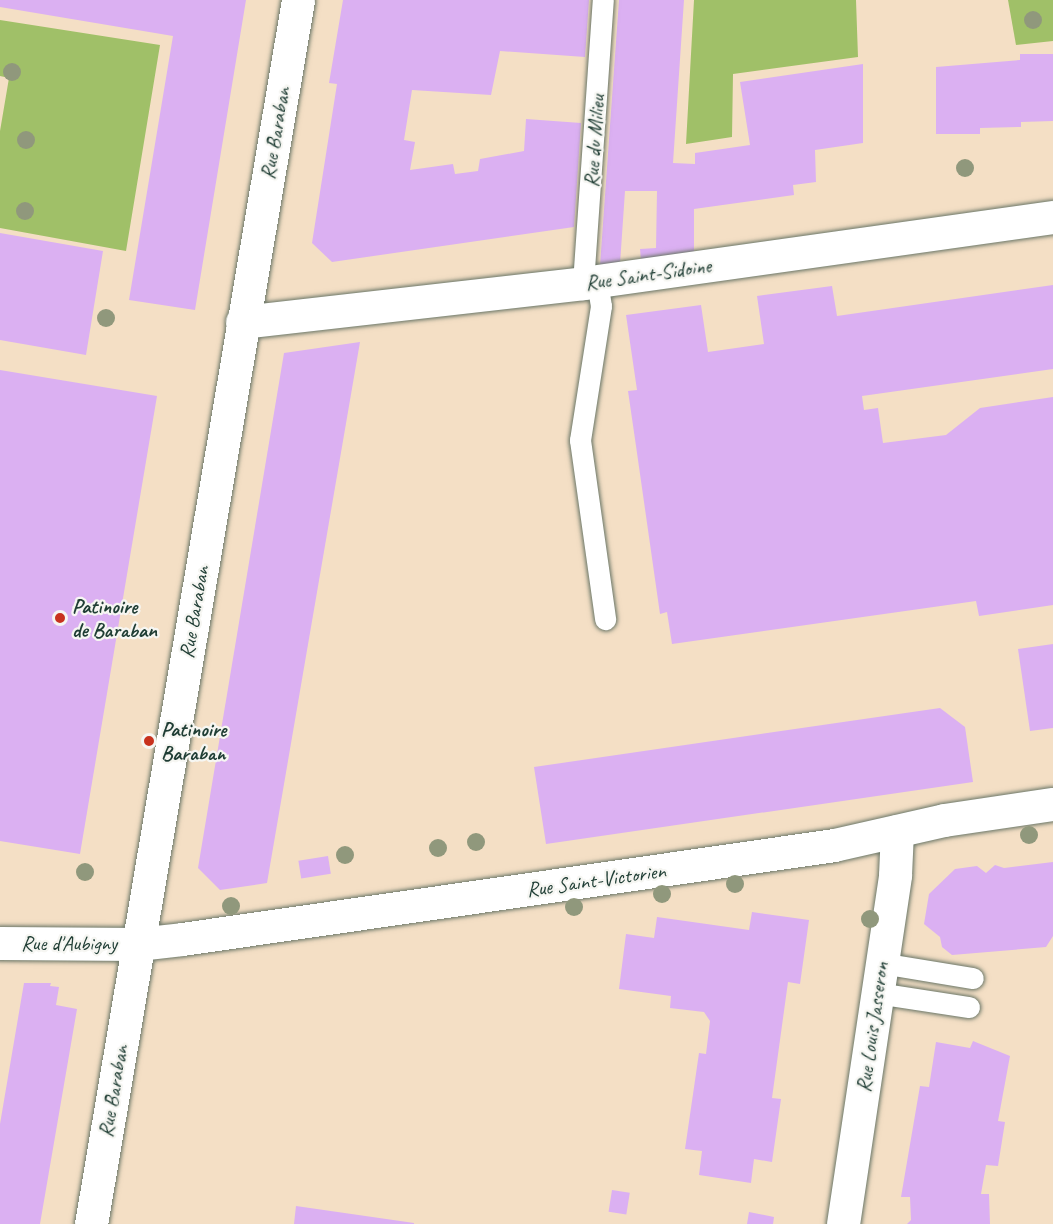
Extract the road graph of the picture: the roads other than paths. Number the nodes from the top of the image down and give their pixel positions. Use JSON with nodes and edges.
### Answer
{"nodes":[{"id":1,"x":298,"y":0,"type":"edge"},
{"id":2,"x":603,"y":0,"type":"edge"},
{"id":3,"x":1053,"y":217,"type":"edge"},
{"id":4,"x":590,"y":282,"type":"junction"},
{"id":5,"x":242,"y":322,"type":"junction"},
{"id":6,"x":605,"y":619,"type":"dead end"},
{"id":7,"x":1053,"y":804,"type":"edge"},
{"id":8,"x":897,"y":831,"type":"junction"},
{"id":9,"x":0,"y":943,"type":"edge"},
{"id":10,"x":138,"y":944,"type":"junction"},
{"id":11,"x":879,"y":978,"type":"junction"},
{"id":12,"x":973,"y":978,"type":"dead end"},
{"id":13,"x":969,"y":1007,"type":"dead end"},
{"id":14,"x":91,"y":1224,"type":"edge"},
{"id":15,"x":843,"y":1224,"type":"edge"}],
"edges":[{"from":1,"to":5,"type":"street","name":"Rue Baraban"},
{"from":2,"to":4,"type":"lane","name":"Rue du Milieu"},
{"from":3,"to":4,"type":"street","name":"Rue Saint-Sidoine"},
{"from":4,"to":5,"type":"street","name":"Rue Saint-Sidoine"},
{"from":4,"to":6,"type":"lane","name":"Rue du Milieu"},
{"from":5,"to":10,"type":"street","name":"Rue Baraban"},
{"from":7,"to":8,"type":"street","name":"Rue Saint-Victorien"},
{"from":8,"to":10,"type":"street","name":"Rue Saint-Victorien"},
{"from":8,"to":11,"type":"street","name":"Rue Louis Jasseron"},
{"from":9,"to":10,"type":"street","name":"Rue d'Aubigny"},
{"from":10,"to":14,"type":"street","name":"Rue Baraban"},
{"from":11,"to":12,"type":"lane"},
{"from":11,"to":13,"type":"lane"},
{"from":11,"to":15,"type":"street","name":"Rue Louis Jasseron"}]}
